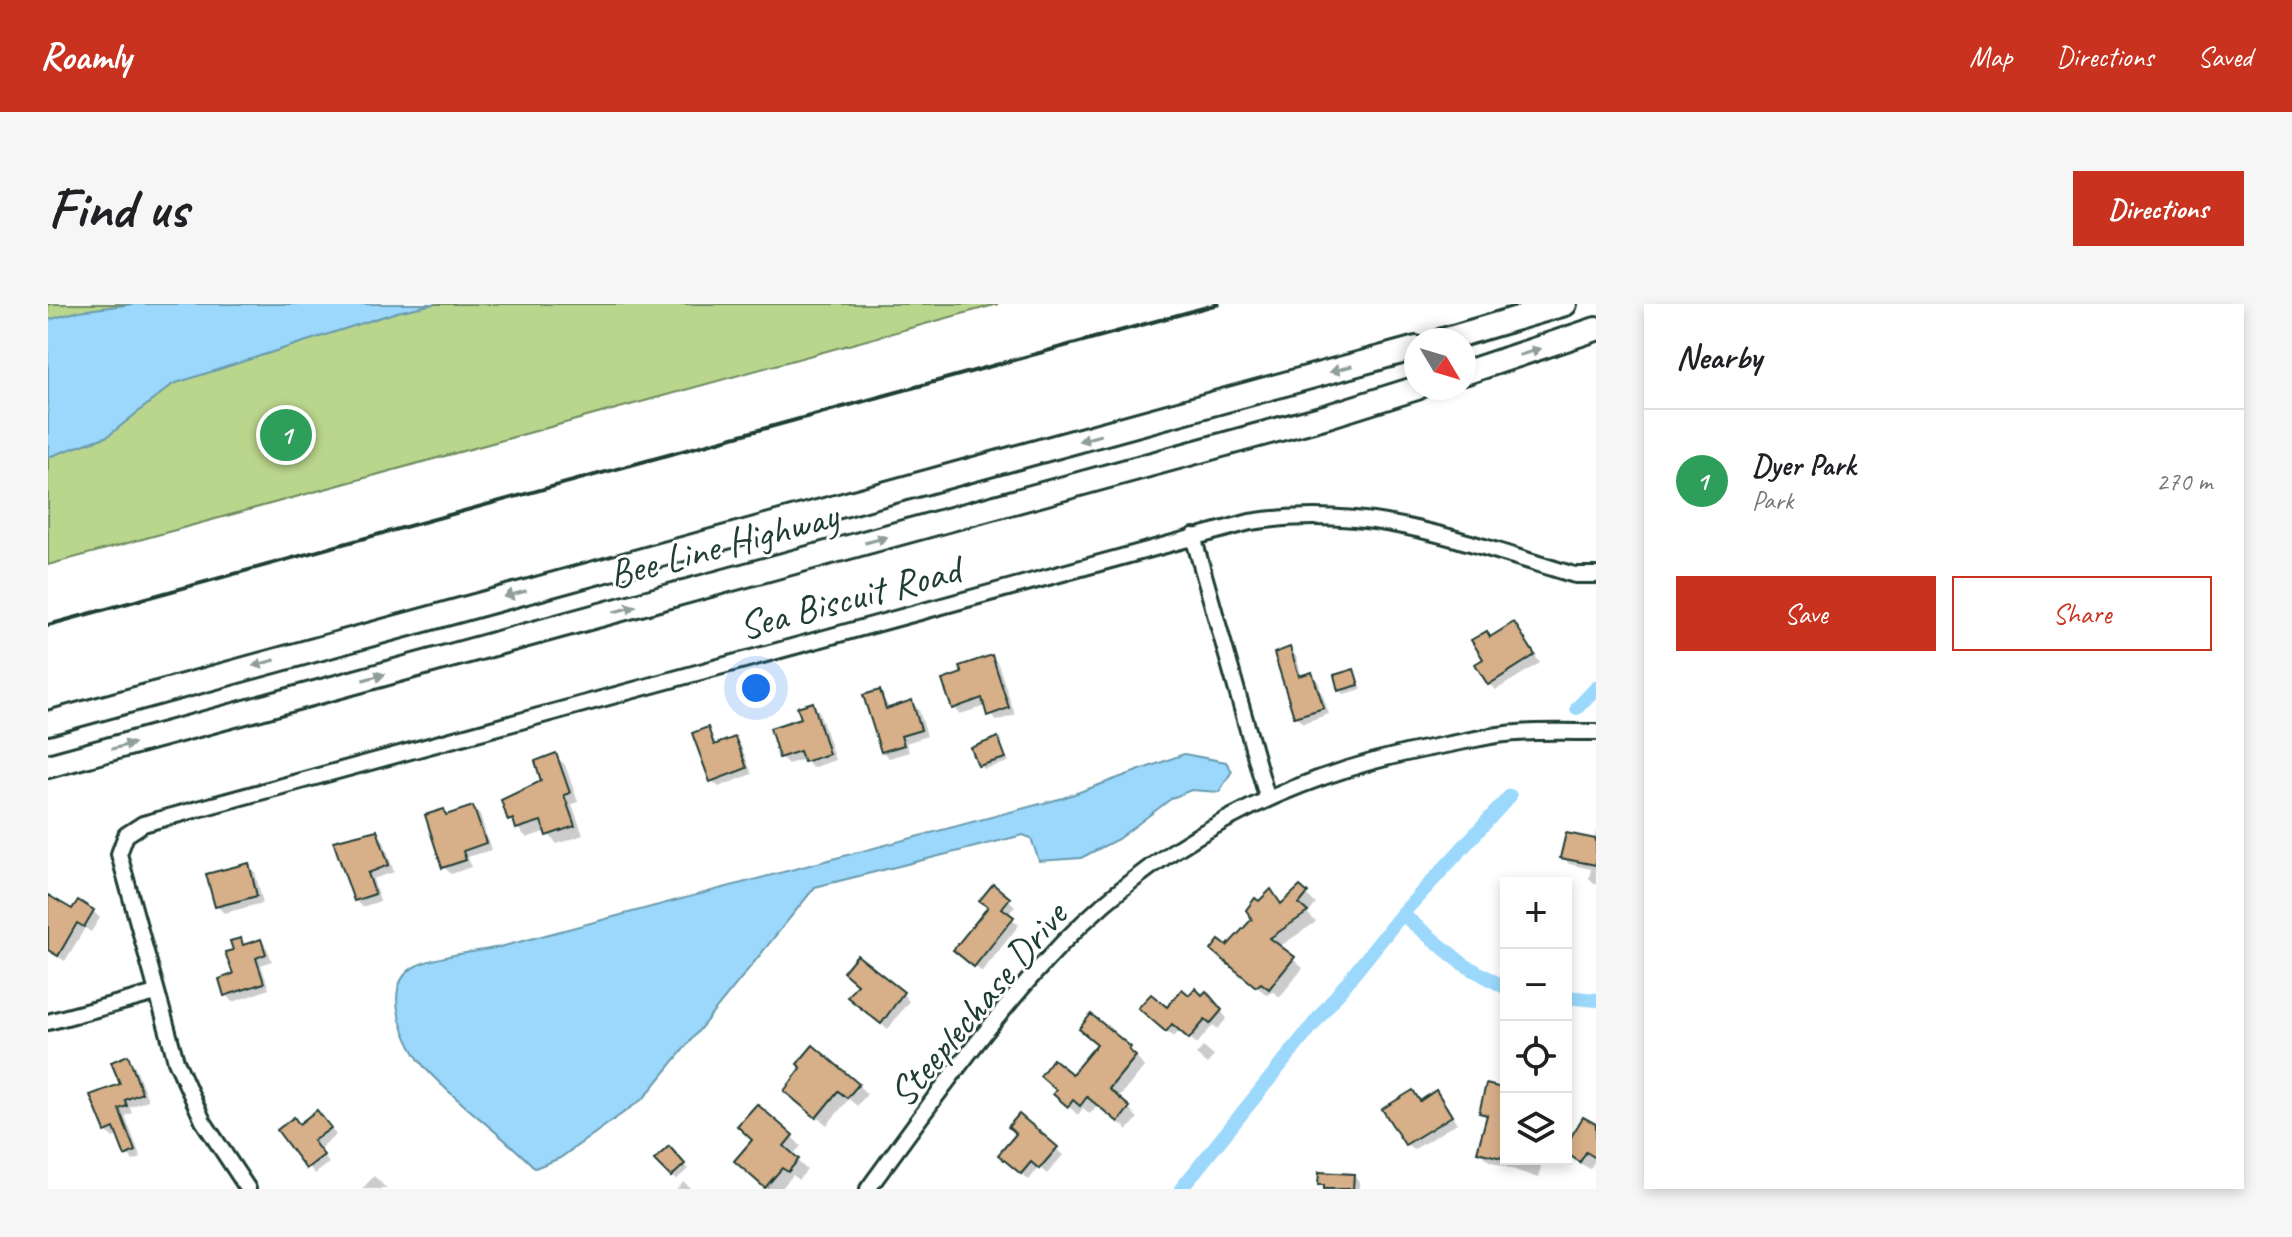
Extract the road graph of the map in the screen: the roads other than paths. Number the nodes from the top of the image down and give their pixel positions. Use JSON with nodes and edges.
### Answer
{"nodes":[{"id":1,"x":1565,"y":304,"type":"edge"},
{"id":2,"x":1596,"y":329,"type":"edge"},
{"id":3,"x":1476,"y":330,"type":"edge"},
{"id":4,"x":1404,"y":351,"type":"edge"},
{"id":5,"x":1476,"y":369,"type":"edge"},
{"id":6,"x":1404,"y":392,"type":"edge"},
{"id":7,"x":1193,"y":536,"type":"junction"},
{"id":8,"x":1596,"y":575,"type":"edge"},
{"id":9,"x":48,"y":723,"type":"edge"},
{"id":10,"x":1596,"y":732,"type":"edge"},
{"id":11,"x":48,"y":766,"type":"edge"},
{"id":12,"x":1267,"y":797,"type":"junction"},
{"id":13,"x":156,"y":993,"type":"junction"},
{"id":14,"x":48,"y":1022,"type":"edge"},
{"id":15,"x":248,"y":1189,"type":"edge"},
{"id":16,"x":868,"y":1189,"type":"edge"}],
"edges":[{"from":1,"to":3,"type":"highway"},
{"from":5,"to":2,"type":"highway","one_way":true},
{"from":4,"to":9,"type":"highway","name":"Bee Line Highway","one_way":true},
{"from":11,"to":6,"type":"highway","name":"Bee Line Highway","one_way":true},
{"from":7,"to":8,"type":"street","name":"Sea Biscuit Road"},
{"from":7,"to":12,"type":"street"},
{"from":7,"to":13,"type":"street","name":"Sea Biscuit Road"},
{"from":10,"to":12,"type":"street","name":"Steeplechase Drive"},
{"from":12,"to":16,"type":"street","name":"Steeplechase Drive"},
{"from":13,"to":14,"type":"street"},
{"from":13,"to":15,"type":"street"}]}
